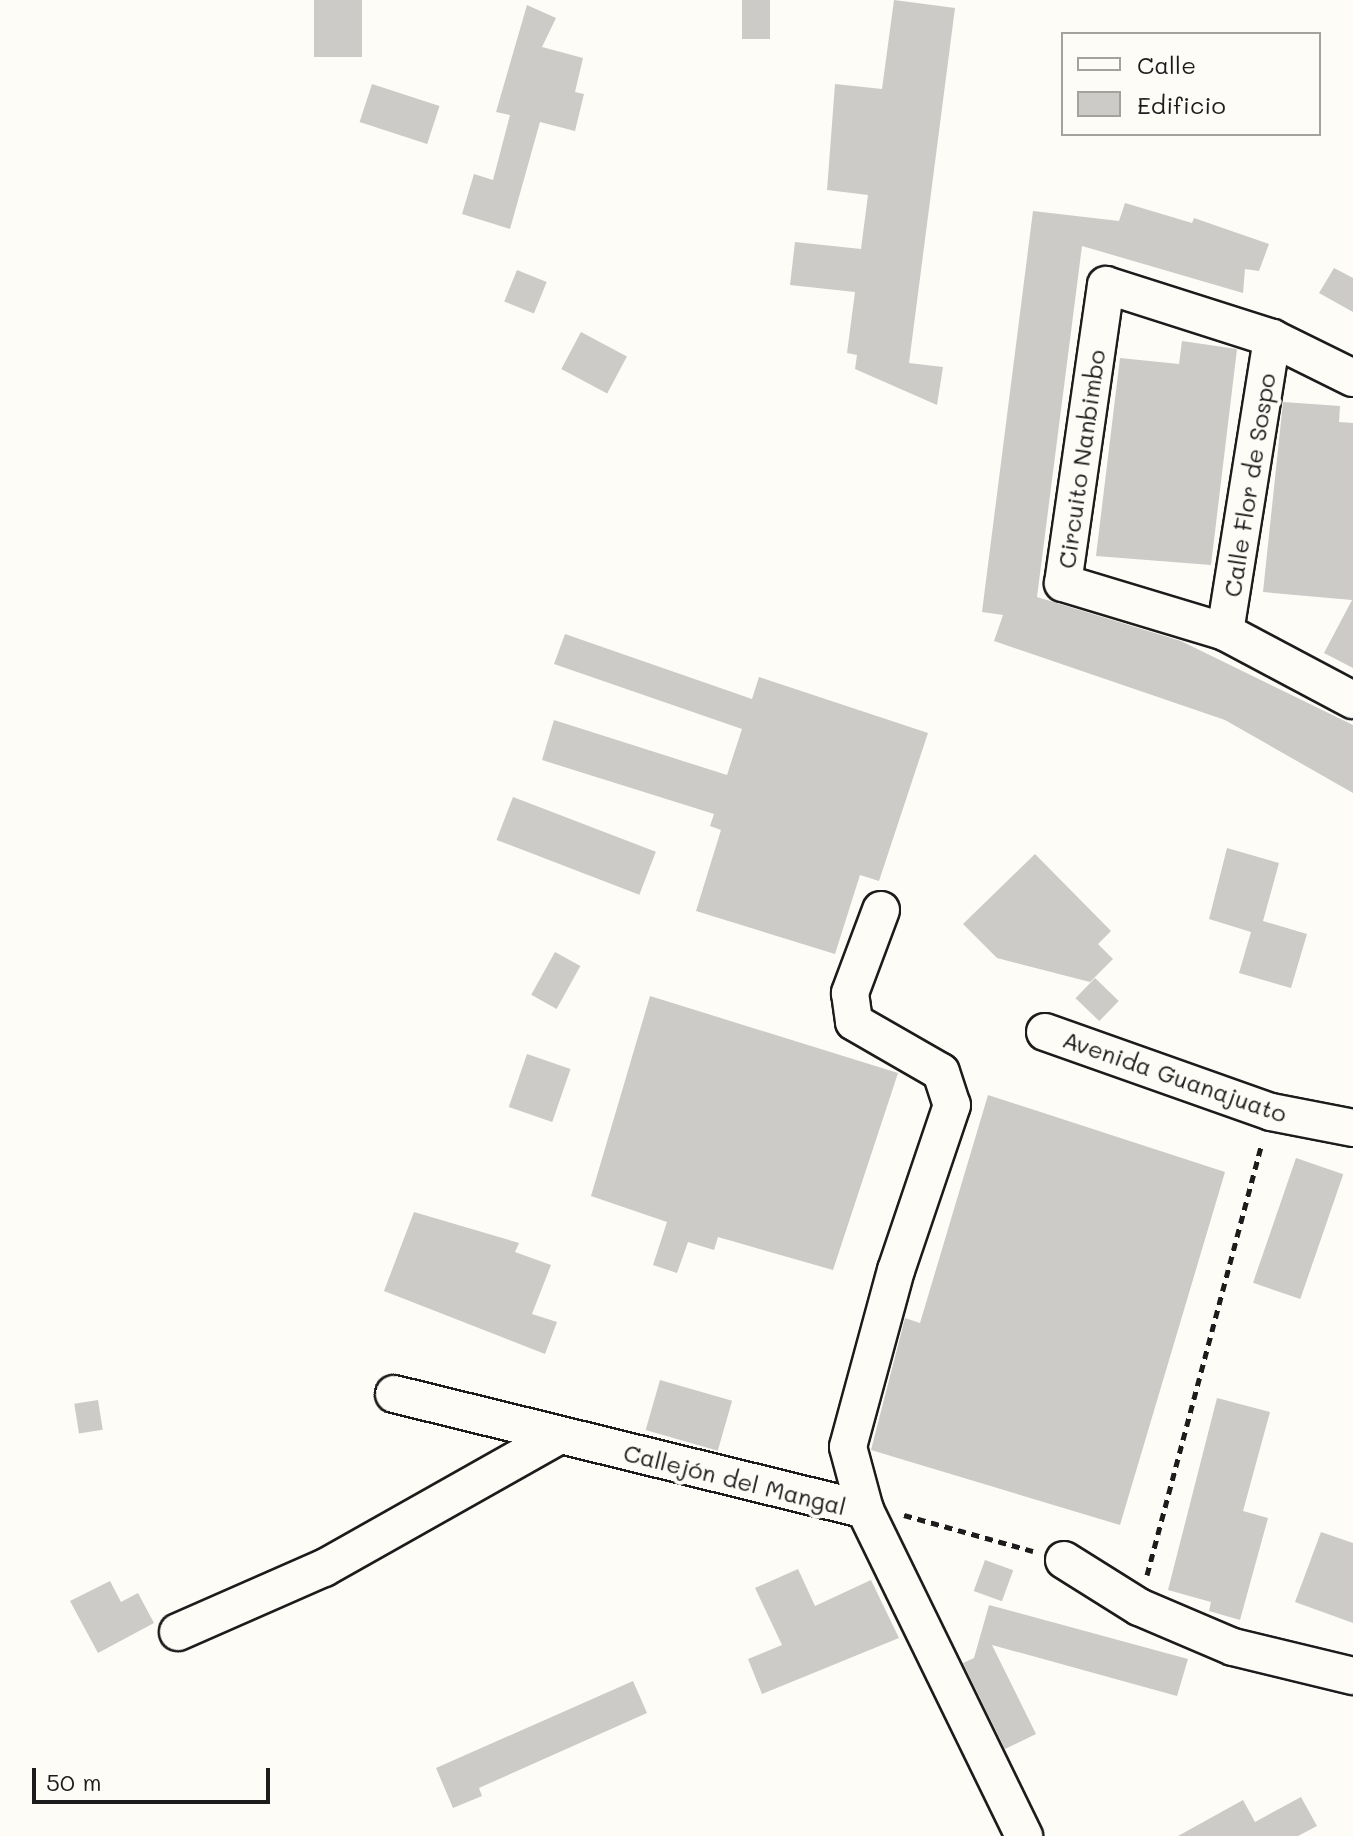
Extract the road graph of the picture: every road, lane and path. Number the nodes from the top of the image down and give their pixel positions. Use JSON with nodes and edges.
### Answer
{"nodes":[{"id":1,"x":1272,"y":338,"type":"junction"},
{"id":2,"x":1353,"y":378,"type":"edge"},
{"id":3,"x":1225,"y":632,"type":"junction"},
{"id":4,"x":1353,"y":700,"type":"edge"},
{"id":5,"x":881,"y":910,"type":"dead end"},
{"id":6,"x":1045,"y":1032,"type":"dead end"},
{"id":7,"x":1271,"y":1112,"type":"junction"},
{"id":8,"x":1353,"y":1128,"type":"edge"},
{"id":9,"x":394,"y":1394,"type":"dead end"},
{"id":10,"x":558,"y":1436,"type":"junction"},
{"id":11,"x":865,"y":1510,"type":"junction"},
{"id":12,"x":1064,"y":1560,"type":"joint"},
{"id":13,"x":1139,"y":1607,"type":"junction"},
{"id":14,"x":178,"y":1632,"type":"dead end"},
{"id":15,"x":1353,"y":1676,"type":"edge"},
{"id":16,"x":1024,"y":1836,"type":"edge"}],
"edges":[{"from":1,"to":2,"type":"street","name":"Circuito Nanbimbo"},
{"from":1,"to":3,"type":"street","name":"Calle Flor de Sospo"},
{"from":1,"to":3,"type":"street","name":"Circuito Nanbimbo"},
{"from":3,"to":4,"type":"street","name":"Circuito Nanbimbo"},
{"from":5,"to":11,"type":"street"},
{"from":6,"to":7,"type":"street","name":"Avenida Guanajuato"},
{"from":7,"to":8,"type":"street","name":"Avenida Guanajuato"},
{"from":7,"to":13,"type":"path"},
{"from":9,"to":10,"type":"street","name":"Callejón del Mangal"},
{"from":10,"to":11,"type":"street","name":"Callejón del Mangal"},
{"from":10,"to":14,"type":"street"},
{"from":11,"to":12,"type":"path"},
{"from":11,"to":16,"type":"street","name":"Callejón del Mangal"},
{"from":12,"to":13,"type":"street"},
{"from":13,"to":15,"type":"street"}]}
